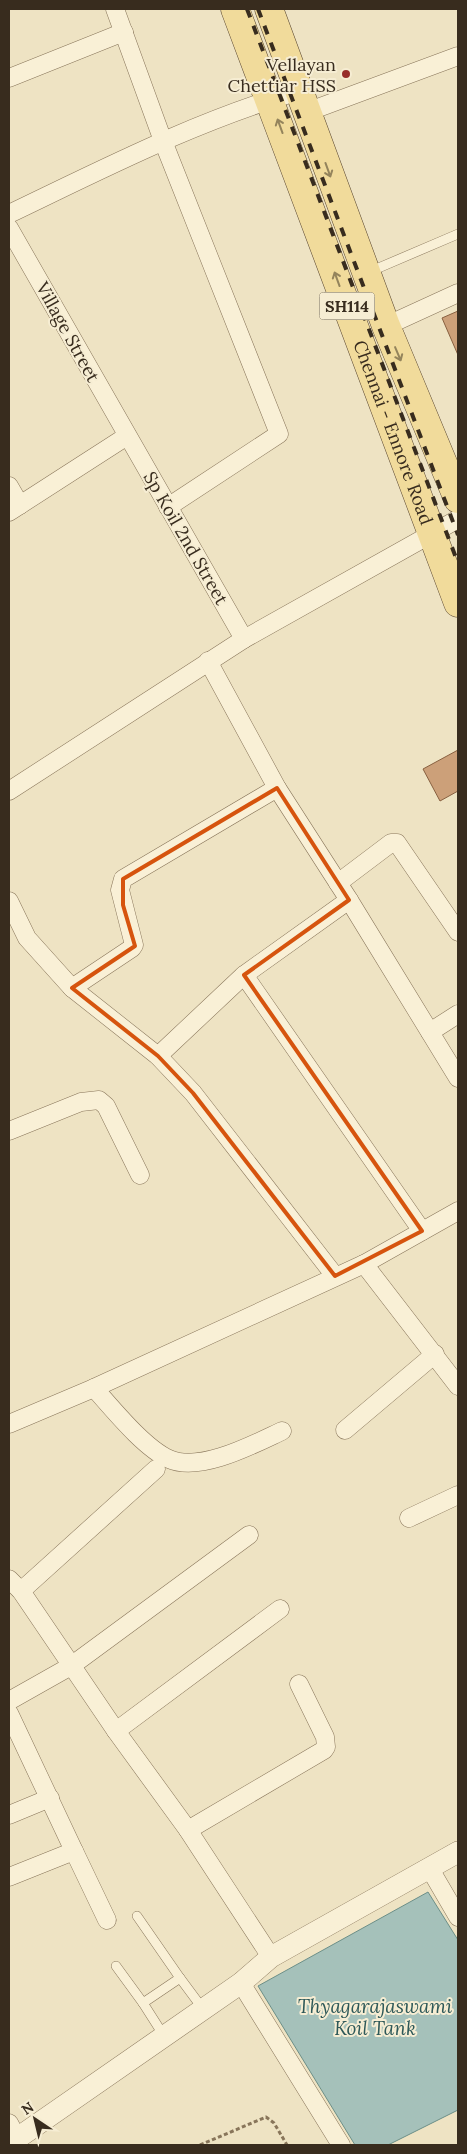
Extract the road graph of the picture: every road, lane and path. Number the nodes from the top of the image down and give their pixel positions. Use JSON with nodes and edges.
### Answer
{"nodes":[{"id":1,"x":115,"y":9,"type":"edge"},
{"id":2,"x":235,"y":9,"type":"edge"},
{"id":3,"x":269,"y":9,"type":"edge"},
{"id":4,"x":124,"y":32,"type":"junction"},
{"id":5,"x":458,"y":56,"type":"edge"},
{"id":6,"x":9,"y":78,"type":"edge"},
{"id":7,"x":270,"y":99,"type":"junction"},
{"id":8,"x":303,"y":102,"type":"junction"},
{"id":9,"x":163,"y":141,"type":"junction"},
{"id":10,"x":9,"y":214,"type":"edge"},
{"id":11,"x":9,"y":228,"type":"edge"},
{"id":12,"x":458,"y":234,"type":"edge"},
{"id":13,"x":367,"y":274,"type":"junction"},
{"id":14,"x":458,"y":293,"type":"edge"},
{"id":15,"x":386,"y":326,"type":"junction"},
{"id":16,"x":127,"y":436,"type":"junction"},
{"id":17,"x":9,"y":486,"type":"edge"},
{"id":18,"x":457,"y":492,"type":"edge"},
{"id":19,"x":168,"y":507,"type":"junction"},
{"id":20,"x":14,"y":508,"type":"edge"},
{"id":21,"x":458,"y":519,"type":"edge"},
{"id":22,"x":431,"y":534,"type":"junction"},
{"id":23,"x":458,"y":603,"type":"edge"},
{"id":24,"x":244,"y":639,"type":"junction"},
{"id":25,"x":208,"y":661,"type":"junction"},
{"id":26,"x":277,"y":788,"type":"junction"},
{"id":27,"x":9,"y":791,"type":"edge"},
{"id":28,"x":338,"y":883,"type":"junction"},
{"id":29,"x":349,"y":900,"type":"junction"},
{"id":30,"x":11,"y":912,"type":"edge"},
{"id":31,"x":458,"y":932,"type":"edge"},
{"id":32,"x":244,"y":975,"type":"junction"},
{"id":33,"x":72,"y":988,"type":"junction"},
{"id":34,"x":458,"y":1014,"type":"edge"},
{"id":35,"x":430,"y":1032,"type":"junction"},
{"id":36,"x":158,"y":1056,"type":"junction"},
{"id":37,"x":458,"y":1078,"type":"edge"},
{"id":38,"x":9,"y":1131,"type":"edge"},
{"id":39,"x":140,"y":1175,"type":"dead end"},
{"id":40,"x":458,"y":1212,"type":"edge"},
{"id":41,"x":422,"y":1231,"type":"junction"},
{"id":42,"x":364,"y":1264,"type":"junction"},
{"id":43,"x":335,"y":1276,"type":"junction"},
{"id":44,"x":435,"y":1354,"type":"junction"},
{"id":45,"x":458,"y":1386,"type":"edge"},
{"id":46,"x":94,"y":1388,"type":"junction"},
{"id":47,"x":9,"y":1424,"type":"edge"},
{"id":48,"x":346,"y":1430,"type":"dead end"},
{"id":49,"x":282,"y":1431,"type":"dead end"},
{"id":50,"x":156,"y":1468,"type":"dead end"},
{"id":51,"x":458,"y":1495,"type":"edge"},
{"id":52,"x":409,"y":1518,"type":"dead end"},
{"id":53,"x":249,"y":1535,"type":"dead end"},
{"id":54,"x":15,"y":1585,"type":"edge"},
{"id":55,"x":280,"y":1609,"type":"dead end"},
{"id":56,"x":71,"y":1666,"type":"junction"},
{"id":57,"x":299,"y":1684,"type":"dead end"},
{"id":58,"x":9,"y":1700,"type":"edge"},
{"id":59,"x":9,"y":1713,"type":"edge"},
{"id":60,"x":116,"y":1731,"type":"junction"},
{"id":61,"x":50,"y":1798,"type":"junction"},
{"id":62,"x":9,"y":1815,"type":"edge"},
{"id":63,"x":188,"y":1830,"type":"junction"},
{"id":64,"x":74,"y":1851,"type":"junction"},
{"id":65,"x":458,"y":1852,"type":"edge"},
{"id":66,"x":430,"y":1869,"type":"junction"},
{"id":67,"x":9,"y":1877,"type":"edge"},
{"id":68,"x":136,"y":1916,"type":"dead end"},
{"id":69,"x":458,"y":1917,"type":"edge"},
{"id":70,"x":107,"y":1920,"type":"dead end"},
{"id":71,"x":271,"y":1957,"type":"junction"},
{"id":72,"x":116,"y":1966,"type":"dead end"},
{"id":73,"x":180,"y":1978,"type":"junction"},
{"id":74,"x":241,"y":1984,"type":"junction"},
{"id":75,"x":143,"y":2003,"type":"junction"},
{"id":76,"x":204,"y":2010,"type":"junction"},
{"id":77,"x":164,"y":2036,"type":"junction"},
{"id":78,"x":12,"y":2135,"type":"edge"},
{"id":79,"x":200,"y":2145,"type":"edge"},
{"id":80,"x":287,"y":2145,"type":"edge"},
{"id":81,"x":341,"y":2145,"type":"edge"}],
"edges":[{"from":1,"to":4,"type":"street"},
{"from":2,"to":7,"type":"main road","name":"Chennai - Ennore Road","number":"SH114"},
{"from":3,"to":8,"type":"main road","name":"Chennai - Ennore Road","number":"SH114"},
{"from":4,"to":6,"type":"street"},
{"from":4,"to":9,"type":"street"},
{"from":5,"to":8,"type":"street"},
{"from":7,"to":8,"type":"street"},
{"from":7,"to":9,"type":"street"},
{"from":22,"to":7,"type":"main road","name":"Chennai - Ennore Road","number":"SH114","one_way":true},
{"from":8,"to":13,"type":"main road","name":"Chennai - Ennore Road","number":"SH114","one_way":true},
{"from":9,"to":10,"type":"street"},
{"from":9,"to":19,"type":"street"},
{"from":11,"to":16,"type":"street","name":"Village Street"},
{"from":12,"to":13,"type":"lane"},
{"from":13,"to":15,"type":"main road","name":"Chennai - Ennore Road","number":"SH114"},
{"from":14,"to":15,"type":"street"},
{"from":15,"to":18,"type":"main road","name":"Chennai - Ennore Road","number":"SH114","one_way":true},
{"from":16,"to":19,"type":"street","name":"Sp Koil 2nd Street"},
{"from":16,"to":20,"type":"street"},
{"from":17,"to":20,"type":"street"},
{"from":19,"to":24,"type":"street","name":"Sp Koil 2nd Street"},
{"from":21,"to":22,"type":"street"},
{"from":22,"to":23,"type":"main road","name":"Chennai - Ennore Road","number":"SH114"},
{"from":22,"to":24,"type":"street"},
{"from":24,"to":25,"type":"street"},
{"from":25,"to":26,"type":"street"},
{"from":25,"to":27,"type":"street"},
{"from":26,"to":28,"type":"street"},
{"from":26,"to":33,"type":"street"},
{"from":28,"to":29,"type":"street"},
{"from":28,"to":31,"type":"street"},
{"from":29,"to":32,"type":"street"},
{"from":29,"to":35,"type":"street"},
{"from":30,"to":33,"type":"street"},
{"from":32,"to":36,"type":"street"},
{"from":32,"to":41,"type":"street"},
{"from":33,"to":36,"type":"street"},
{"from":34,"to":35,"type":"street"},
{"from":35,"to":37,"type":"street"},
{"from":36,"to":43,"type":"street"},
{"from":38,"to":39,"type":"street"},
{"from":40,"to":41,"type":"street"},
{"from":41,"to":42,"type":"street"},
{"from":42,"to":43,"type":"street"},
{"from":42,"to":44,"type":"street"},
{"from":43,"to":46,"type":"street"},
{"from":44,"to":45,"type":"street"},
{"from":44,"to":48,"type":"street"},
{"from":46,"to":47,"type":"street"},
{"from":46,"to":49,"type":"street"},
{"from":50,"to":54,"type":"street"},
{"from":51,"to":52,"type":"street"},
{"from":53,"to":56,"type":"street"},
{"from":54,"to":56,"type":"street"},
{"from":55,"to":60,"type":"street"},
{"from":56,"to":58,"type":"street"},
{"from":56,"to":60,"type":"street"},
{"from":57,"to":63,"type":"street"},
{"from":59,"to":61,"type":"street"},
{"from":60,"to":63,"type":"street"},
{"from":61,"to":62,"type":"street"},
{"from":61,"to":64,"type":"street"},
{"from":63,"to":71,"type":"street"},
{"from":64,"to":67,"type":"street"},
{"from":64,"to":70,"type":"street"},
{"from":65,"to":66,"type":"street"},
{"from":66,"to":69,"type":"street"},
{"from":66,"to":71,"type":"street"},
{"from":68,"to":73,"type":"lane"},
{"from":71,"to":74,"type":"street"},
{"from":72,"to":75,"type":"lane"},
{"from":73,"to":75,"type":"lane"},
{"from":73,"to":76,"type":"lane"},
{"from":74,"to":76,"type":"street"},
{"from":74,"to":81,"type":"street"},
{"from":75,"to":77,"type":"lane"},
{"from":76,"to":77,"type":"street"},
{"from":77,"to":78,"type":"street"},
{"from":79,"to":80,"type":"path"}]}
